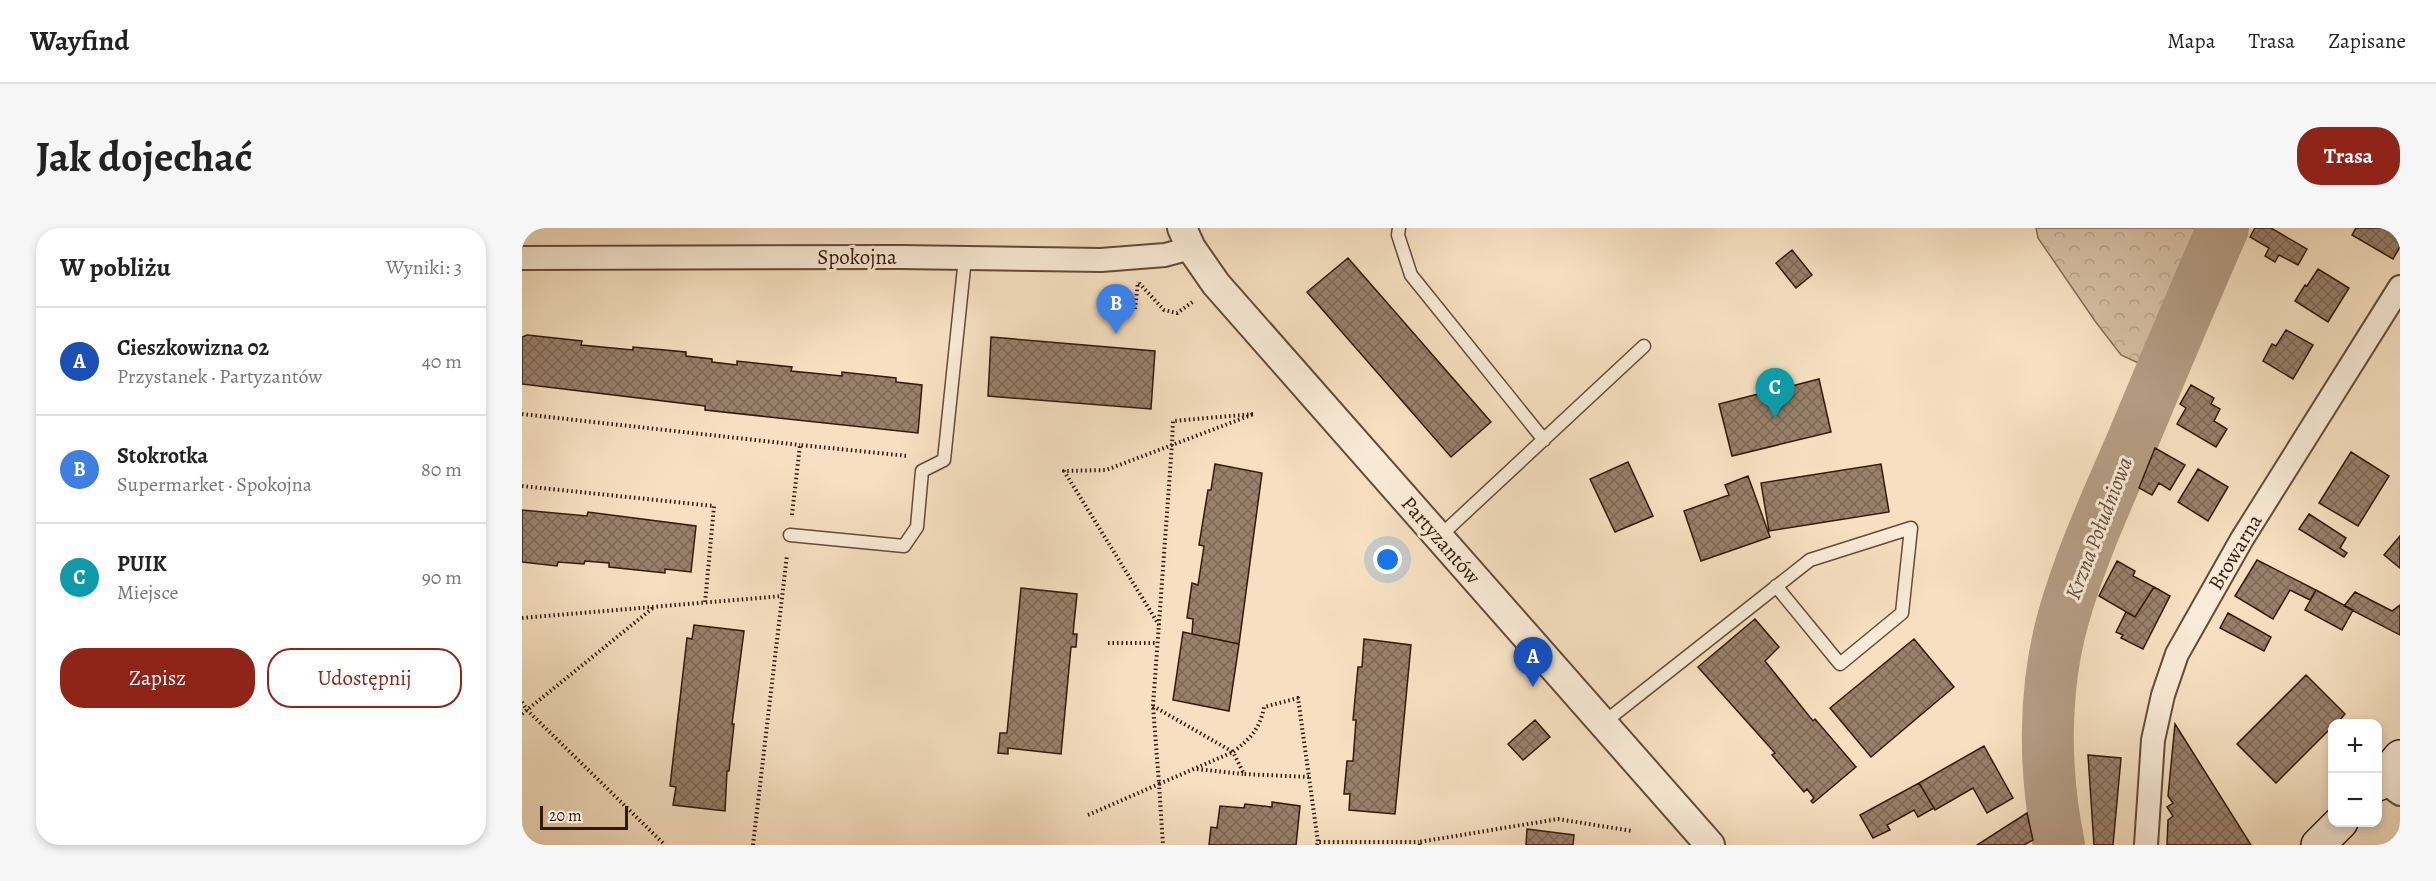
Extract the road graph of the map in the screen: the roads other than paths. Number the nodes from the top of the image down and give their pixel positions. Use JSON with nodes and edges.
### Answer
{"nodes":[{"id":1,"x":1399,"y":228,"type":"edge"},
{"id":2,"x":1186,"y":238,"type":"edge"},
{"id":3,"x":522,"y":258,"type":"edge"},
{"id":4,"x":965,"y":258,"type":"junction"},
{"id":5,"x":2400,"y":287,"type":"edge"},
{"id":6,"x":1644,"y":346,"type":"dead end"},
{"id":7,"x":1544,"y":440,"type":"junction"},
{"id":8,"x":790,"y":535,"type":"road end"},
{"id":9,"x":1438,"y":538,"type":"junction"},
{"id":10,"x":1776,"y":586,"type":"junction"},
{"id":11,"x":1602,"y":724,"type":"junction"},
{"id":12,"x":2336,"y":827,"type":"edge"},
{"id":13,"x":1710,"y":845,"type":"edge"},
{"id":14,"x":2146,"y":845,"type":"edge"},
{"id":15,"x":2318,"y":845,"type":"edge"}],
"edges":[{"from":1,"to":7,"type":"lane"},
{"from":2,"to":4,"type":"street","name":"Spokojna"},
{"from":2,"to":9,"type":"street","name":"Partyzantów"},
{"from":3,"to":4,"type":"street","name":"Spokojna"},
{"from":4,"to":8,"type":"lane"},
{"from":5,"to":14,"type":"street","name":"Browarna"},
{"from":6,"to":7,"type":"lane"},
{"from":7,"to":9,"type":"lane"},
{"from":9,"to":11,"type":"street","name":"Partyzantów"},
{"from":10,"to":10,"type":"lane"},
{"from":10,"to":11,"type":"lane"},
{"from":11,"to":13,"type":"street","name":"Partyzantów"},
{"from":12,"to":15,"type":"main road"}]}
